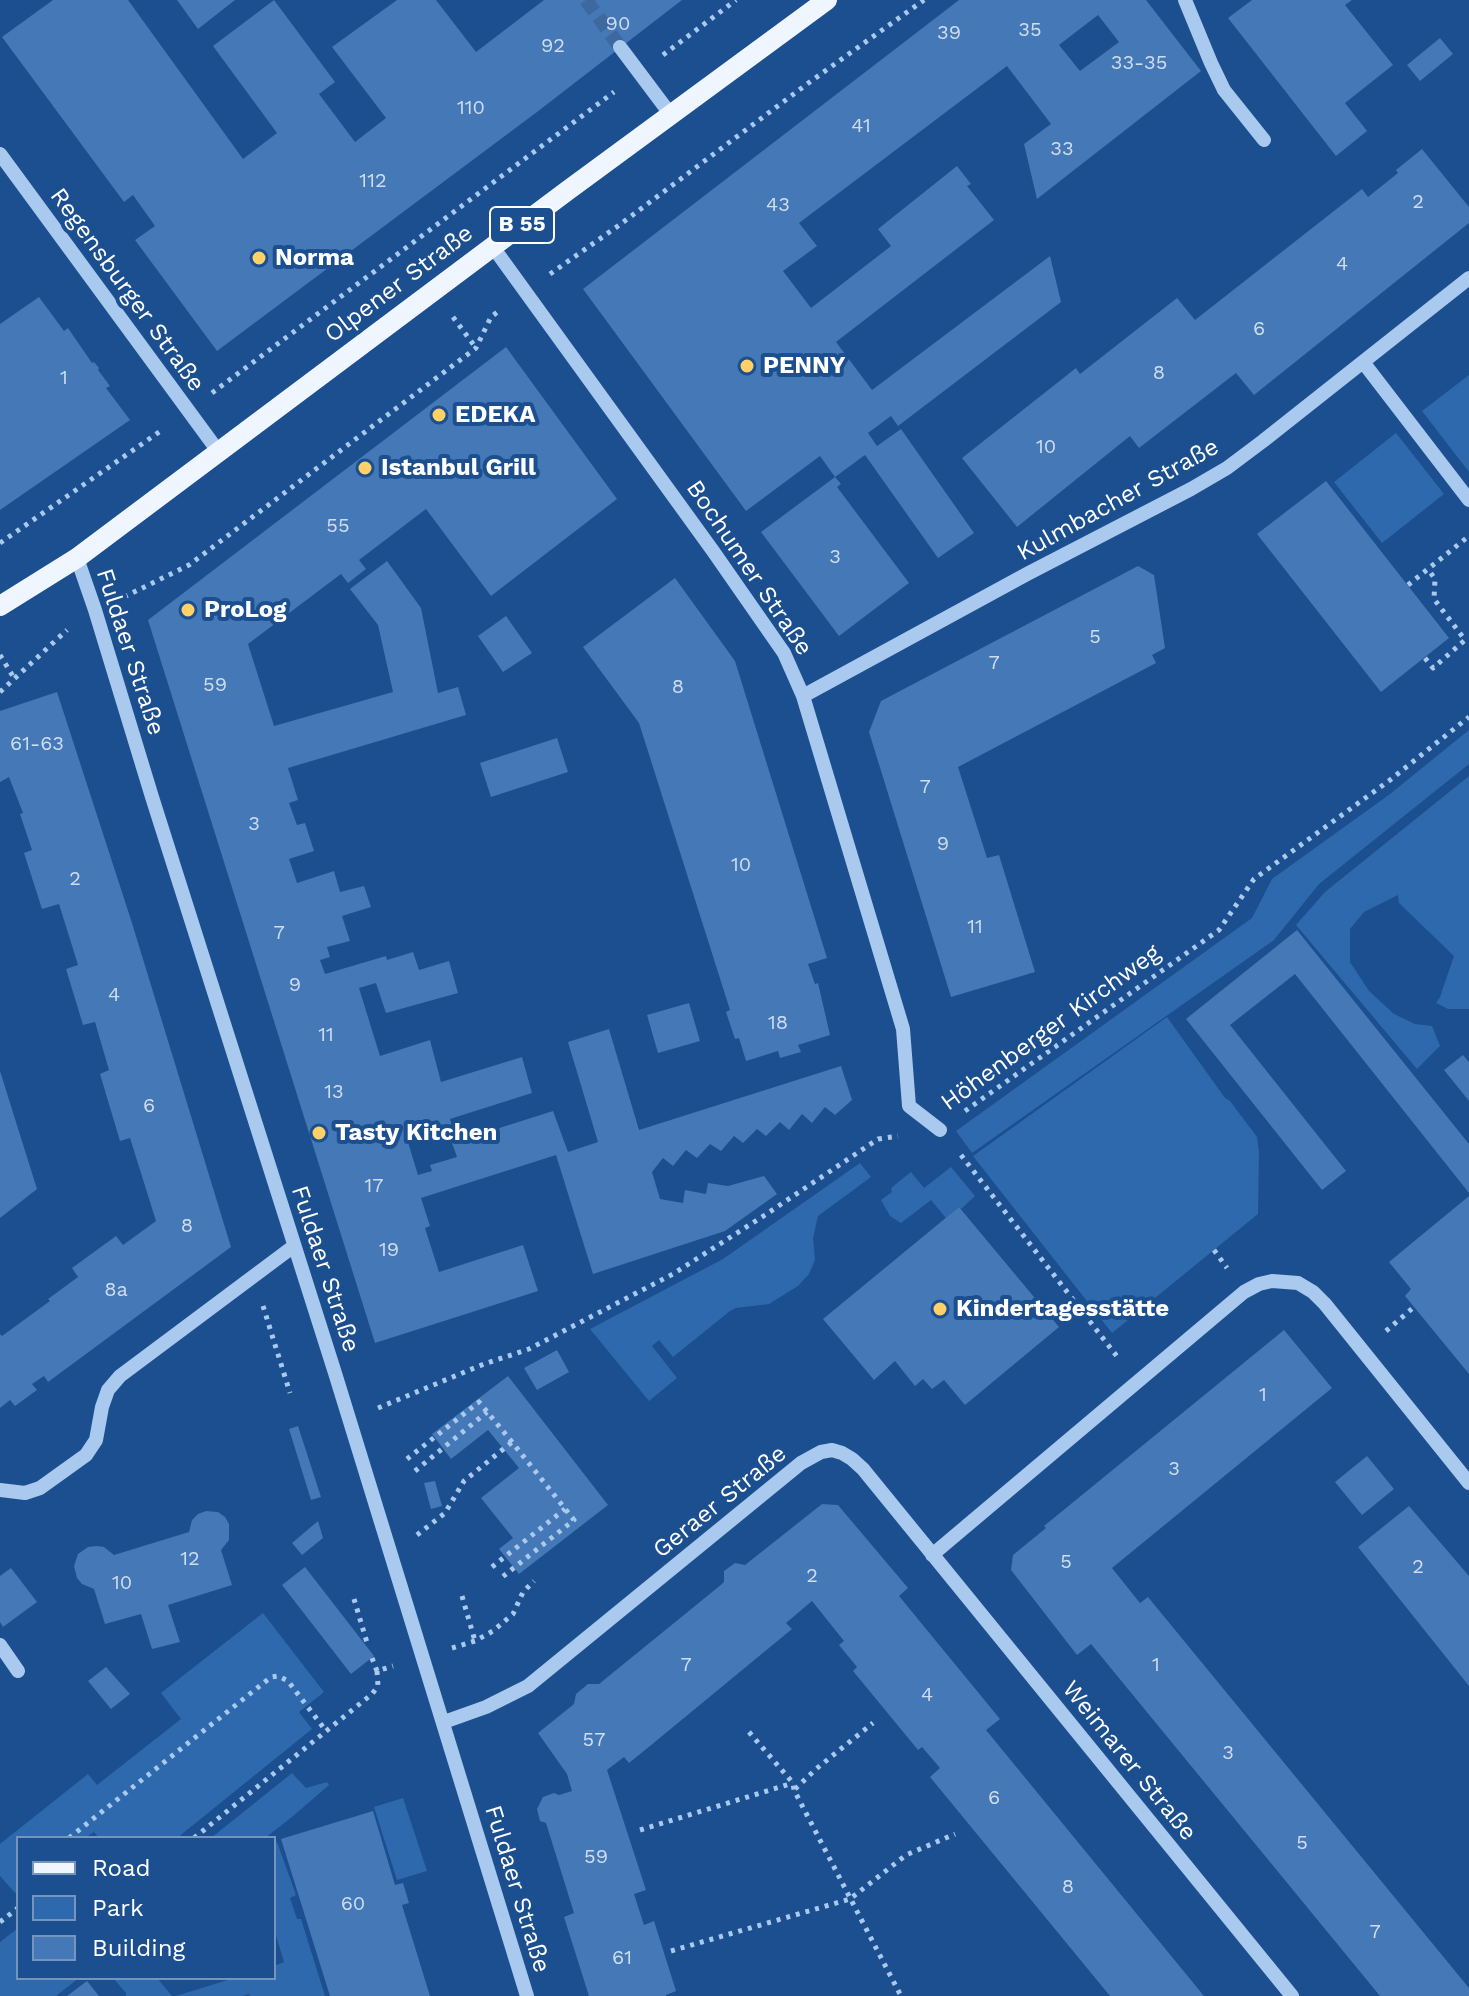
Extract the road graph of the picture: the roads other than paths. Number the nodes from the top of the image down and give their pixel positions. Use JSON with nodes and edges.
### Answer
{"nodes":[{"id":1,"x":827,"y":0,"type":"edge"},
{"id":2,"x":1185,"y":0,"type":"edge"},
{"id":3,"x":620,"y":47,"type":"tunnel mouth"},
{"id":4,"x":671,"y":115,"type":"junction"},
{"id":5,"x":1264,"y":140,"type":"dead end"},
{"id":6,"x":0,"y":154,"type":"edge"},
{"id":7,"x":493,"y":247,"type":"junction"},
{"id":8,"x":1469,"y":278,"type":"edge"},
{"id":9,"x":1363,"y":362,"type":"junction"},
{"id":10,"x":218,"y":451,"type":"junction"},
{"id":11,"x":1469,"y":500,"type":"edge"},
{"id":12,"x":77,"y":558,"type":"junction"},
{"id":13,"x":0,"y":606,"type":"edge"},
{"id":14,"x":803,"y":696,"type":"junction"},
{"id":15,"x":940,"y":1130,"type":"road end"},
{"id":16,"x":294,"y":1246,"type":"junction"},
{"id":17,"x":1469,"y":1483,"type":"edge"},
{"id":18,"x":0,"y":1490,"type":"edge"},
{"id":19,"x":932,"y":1555,"type":"junction"},
{"id":20,"x":0,"y":1645,"type":"edge"},
{"id":21,"x":18,"y":1671,"type":"dead end"},
{"id":22,"x":444,"y":1722,"type":"junction"},
{"id":23,"x":527,"y":1996,"type":"edge"},
{"id":24,"x":1292,"y":1996,"type":"edge"}],
"edges":[{"from":1,"to":4,"type":"main road","name":"Olpener Straße","number":"B 55"},
{"from":2,"to":5,"type":"street"},
{"from":3,"to":4,"type":"street"},
{"from":4,"to":7,"type":"main road","name":"Olpener Straße","number":"B 55"},
{"from":6,"to":10,"type":"street","name":"Regensburger Straße"},
{"from":7,"to":10,"type":"main road","name":"Olpener Straße","number":"B 55"},
{"from":7,"to":14,"type":"street","name":"Bochumer Straße"},
{"from":8,"to":9,"type":"street","name":"Kulmbacher Straße"},
{"from":9,"to":11,"type":"street"},
{"from":9,"to":14,"type":"street","name":"Kulmbacher Straße"},
{"from":10,"to":12,"type":"main road","name":"Olpener Straße","number":"B 55"},
{"from":12,"to":13,"type":"main road","name":"Olpener Straße","number":"B 55"},
{"from":12,"to":16,"type":"street","name":"Fuldaer Straße"},
{"from":14,"to":15,"type":"street","name":"Bochumer Straße"},
{"from":16,"to":18,"type":"street"},
{"from":16,"to":22,"type":"street","name":"Fuldaer Straße"},
{"from":17,"to":19,"type":"street"},
{"from":19,"to":22,"type":"street","name":"Geraer Straße"},
{"from":19,"to":24,"type":"street","name":"Weimarer Straße"},
{"from":20,"to":21,"type":"street"},
{"from":22,"to":23,"type":"street","name":"Fuldaer Straße"}]}
